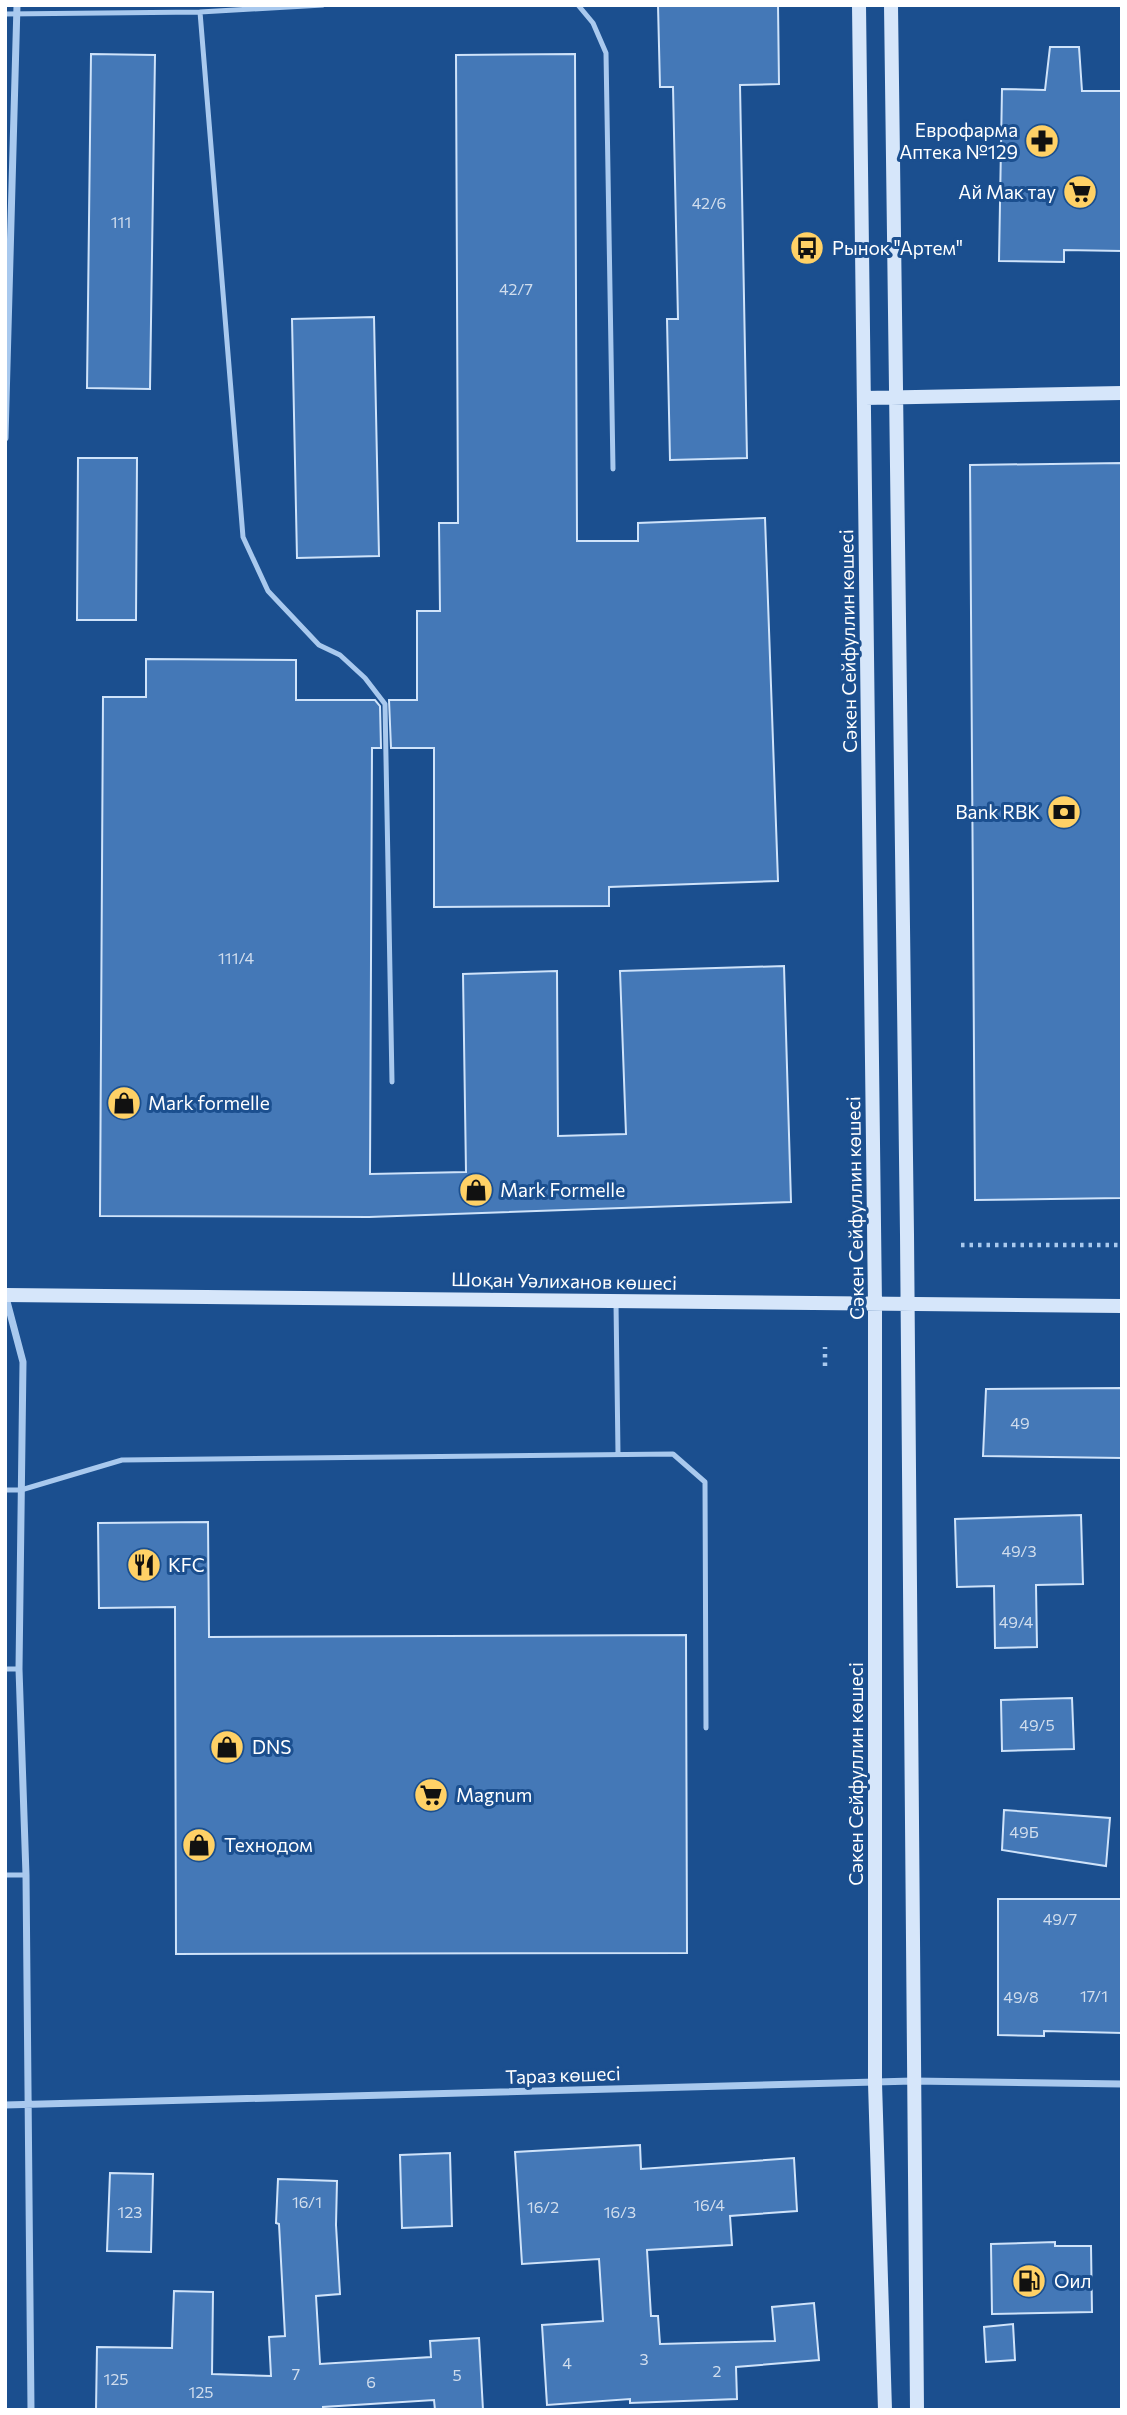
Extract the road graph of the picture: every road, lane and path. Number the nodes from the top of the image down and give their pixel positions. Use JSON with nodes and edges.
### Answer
{"nodes":[{"id":1,"x":323,"y":5,"type":"edge"},
{"id":2,"x":578,"y":5,"type":"edge"},
{"id":3,"x":859,"y":5,"type":"edge"},
{"id":4,"x":891,"y":5,"type":"edge"},
{"id":5,"x":17,"y":9,"type":"edge"},
{"id":6,"x":200,"y":12,"type":"junction"},
{"id":7,"x":5,"y":14,"type":"edge"},
{"id":8,"x":6,"y":372,"type":"edge"},
{"id":9,"x":1122,"y":393,"type":"edge"},
{"id":10,"x":865,"y":397,"type":"junction"},
{"id":11,"x":897,"y":397,"type":"junction"},
{"id":12,"x":5,"y":438,"type":"edge"},
{"id":13,"x":613,"y":469,"type":"dead end"},
{"id":14,"x":392,"y":1082,"type":"dead end"},
{"id":15,"x":961,"y":1245,"type":"dead end"},
{"id":16,"x":1122,"y":1245,"type":"edge"},
{"id":17,"x":5,"y":1294,"type":"edge"},
{"id":18,"x":616,"y":1301,"type":"junction"},
{"id":19,"x":875,"y":1304,"type":"junction"},
{"id":20,"x":908,"y":1305,"type":"junction"},
{"id":21,"x":1122,"y":1306,"type":"edge"},
{"id":22,"x":825,"y":1347,"type":"dead end"},
{"id":23,"x":825,"y":1366,"type":"dead end"},
{"id":24,"x":618,"y":1454,"type":"junction"},
{"id":25,"x":5,"y":1490,"type":"edge"},
{"id":26,"x":21,"y":1490,"type":"junction"},
{"id":27,"x":5,"y":1669,"type":"edge"},
{"id":28,"x":19,"y":1669,"type":"junction"},
{"id":29,"x":706,"y":1728,"type":"dead end"},
{"id":30,"x":5,"y":1875,"type":"edge"},
{"id":31,"x":26,"y":1875,"type":"junction"},
{"id":32,"x":913,"y":2081,"type":"junction"},
{"id":33,"x":874,"y":2083,"type":"junction"},
{"id":34,"x":1122,"y":2084,"type":"edge"},
{"id":35,"x":5,"y":2105,"type":"edge"},
{"id":36,"x":30,"y":2105,"type":"junction"},
{"id":37,"x":31,"y":2410,"type":"edge"},
{"id":38,"x":885,"y":2410,"type":"edge"},
{"id":39,"x":917,"y":2410,"type":"edge"}],
"edges":[{"from":1,"to":6,"type":"lane"},
{"from":2,"to":13,"type":"lane"},
{"from":3,"to":10,"type":"main road","name":"Сәкен Сейфуллин көшесі"},
{"from":4,"to":11,"type":"main road"},
{"from":5,"to":6,"type":"lane"},
{"from":5,"to":7,"type":"lane"},
{"from":5,"to":8,"type":"street"},
{"from":6,"to":14,"type":"lane"},
{"from":8,"to":12,"type":"street"},
{"from":9,"to":11,"type":"main road"},
{"from":10,"to":11,"type":"main road"},
{"from":10,"to":19,"type":"main road","name":"Сәкен Сейфуллин көшесі"},
{"from":11,"to":20,"type":"main road"},
{"from":15,"to":16,"type":"path"},
{"from":17,"to":18,"type":"main road","name":"Шоқан Уәлиханов көшесі"},
{"from":17,"to":26,"type":"street"},
{"from":18,"to":19,"type":"main road","name":"Шоқан Уәлиханов көшесі"},
{"from":18,"to":24,"type":"lane"},
{"from":19,"to":20,"type":"main road","name":"Шоқан Уәлиханов көшесі"},
{"from":19,"to":33,"type":"main road","name":"Сәкен Сейфуллин көшесі"},
{"from":20,"to":21,"type":"main road","name":"Шоқан Уәлиханов көшесі"},
{"from":20,"to":32,"type":"main road"},
{"from":22,"to":23,"type":"path"},
{"from":24,"to":26,"type":"lane"},
{"from":24,"to":29,"type":"lane"},
{"from":25,"to":26,"type":"lane"},
{"from":26,"to":28,"type":"street"},
{"from":27,"to":28,"type":"lane"},
{"from":28,"to":31,"type":"street"},
{"from":30,"to":31,"type":"lane"},
{"from":31,"to":36,"type":"street"},
{"from":32,"to":33,"type":"street","name":"Тараз көшесі"},
{"from":32,"to":34,"type":"street","name":"Тараз көшесі"},
{"from":32,"to":39,"type":"main road"},
{"from":33,"to":36,"type":"street","name":"Тараз көшесі"},
{"from":33,"to":38,"type":"main road","name":"Сәкен Сейфуллин көшесі"},
{"from":35,"to":36,"type":"street","name":"Тараз көшесі"},
{"from":36,"to":37,"type":"street"}]}
